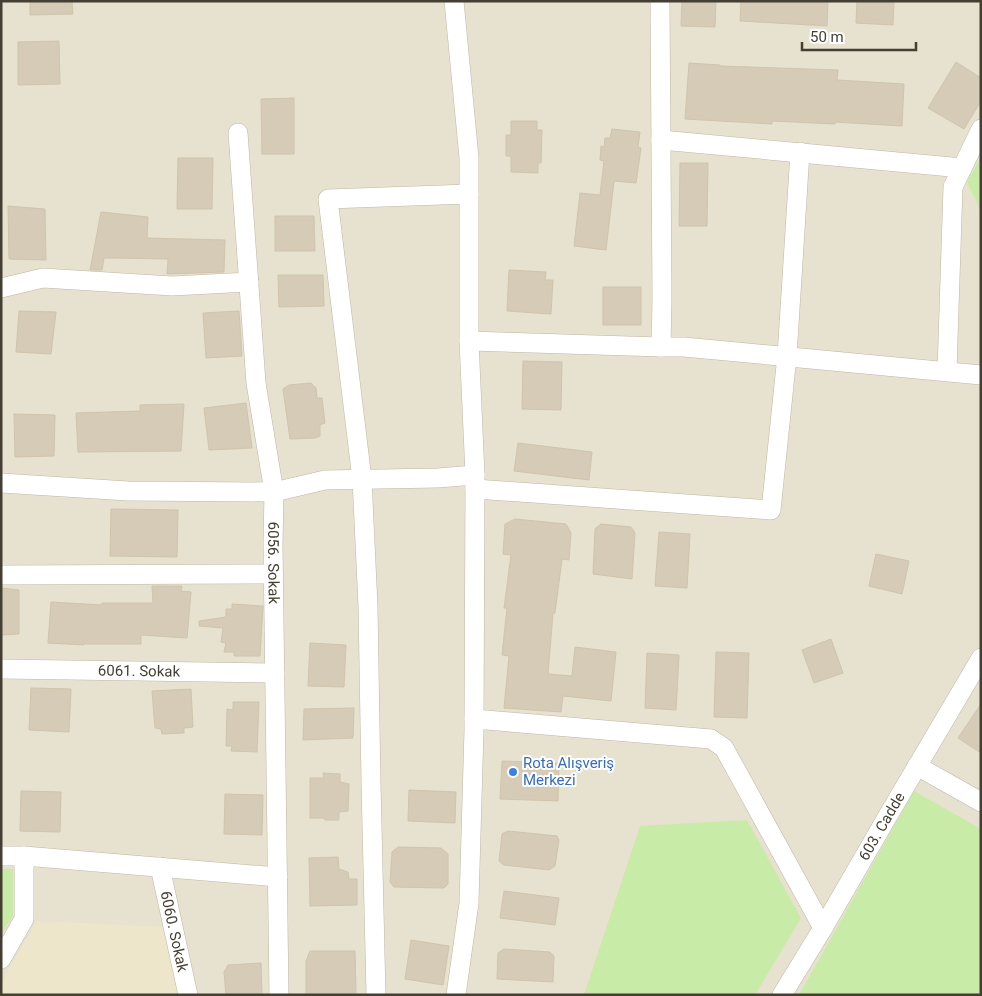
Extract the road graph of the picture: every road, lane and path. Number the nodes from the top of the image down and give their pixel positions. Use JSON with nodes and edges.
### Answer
{"nodes":[{"id":1,"x":454,"y":1,"type":"edge"},
{"id":2,"x":660,"y":1,"type":"edge"},
{"id":3,"x":981,"y":129,"type":"edge"},
{"id":4,"x":238,"y":133,"type":"dead end"},
{"id":5,"x":661,"y":140,"type":"junction"},
{"id":6,"x":800,"y":152,"type":"junction"},
{"id":7,"x":962,"y":168,"type":"junction"},
{"id":8,"x":469,"y":194,"type":"junction"},
{"id":9,"x":249,"y":282,"type":"junction"},
{"id":10,"x":1,"y":288,"type":"edge"},
{"id":11,"x":469,"y":341,"type":"junction"},
{"id":12,"x":661,"y":348,"type":"junction"},
{"id":13,"x":788,"y":356,"type":"junction"},
{"id":14,"x":947,"y":371,"type":"junction"},
{"id":15,"x":981,"y":374,"type":"edge"},
{"id":16,"x":362,"y":479,"type":"junction"},
{"id":17,"x":475,"y":482,"type":"junction"},
{"id":18,"x":1,"y":483,"type":"edge"},
{"id":19,"x":274,"y":492,"type":"junction"},
{"id":20,"x":273,"y":574,"type":"junction"},
{"id":21,"x":1,"y":575,"type":"edge"},
{"id":22,"x":981,"y":658,"type":"edge"},
{"id":23,"x":1,"y":669,"type":"edge"},
{"id":24,"x":275,"y":673,"type":"junction"},
{"id":25,"x":474,"y":719,"type":"junction"},
{"id":26,"x":917,"y":766,"type":"junction"},
{"id":27,"x":981,"y":802,"type":"edge"},
{"id":28,"x":1,"y":856,"type":"edge"},
{"id":29,"x":24,"y":856,"type":"junction"},
{"id":30,"x":160,"y":867,"type":"junction"},
{"id":31,"x":278,"y":877,"type":"junction"},
{"id":32,"x":823,"y":928,"type":"junction"},
{"id":33,"x":1,"y":959,"type":"edge"},
{"id":34,"x":188,"y":995,"type":"edge"},
{"id":35,"x":279,"y":995,"type":"edge"},
{"id":36,"x":376,"y":995,"type":"edge"},
{"id":37,"x":456,"y":995,"type":"edge"},
{"id":38,"x":782,"y":995,"type":"edge"}],
"edges":[{"from":1,"to":8,"type":"street"},
{"from":2,"to":5,"type":"street"},
{"from":3,"to":7,"type":"street"},
{"from":4,"to":9,"type":"street","name":"6056. Sokak"},
{"from":5,"to":6,"type":"street"},
{"from":5,"to":12,"type":"street"},
{"from":6,"to":7,"type":"street"},
{"from":6,"to":13,"type":"street"},
{"from":7,"to":14,"type":"street"},
{"from":8,"to":11,"type":"street"},
{"from":8,"to":16,"type":"street"},
{"from":9,"to":10,"type":"street"},
{"from":9,"to":19,"type":"street","name":"6056. Sokak"},
{"from":11,"to":12,"type":"street"},
{"from":11,"to":17,"type":"street"},
{"from":12,"to":13,"type":"street"},
{"from":13,"to":14,"type":"street"},
{"from":13,"to":17,"type":"street"},
{"from":14,"to":15,"type":"street"},
{"from":16,"to":17,"type":"street"},
{"from":16,"to":19,"type":"street"},
{"from":16,"to":36,"type":"street"},
{"from":17,"to":25,"type":"street"},
{"from":18,"to":19,"type":"street"},
{"from":19,"to":20,"type":"street","name":"6056. Sokak"},
{"from":20,"to":21,"type":"street"},
{"from":20,"to":24,"type":"street","name":"6056. Sokak"},
{"from":22,"to":26,"type":"street","name":"603. Cadde"},
{"from":23,"to":24,"type":"street","name":"6061. Sokak"},
{"from":24,"to":31,"type":"street","name":"6056. Sokak"},
{"from":25,"to":32,"type":"street"},
{"from":25,"to":37,"type":"street"},
{"from":26,"to":27,"type":"street"},
{"from":26,"to":32,"type":"street","name":"603. Cadde"},
{"from":28,"to":29,"type":"street"},
{"from":29,"to":30,"type":"street"},
{"from":29,"to":33,"type":"street"},
{"from":30,"to":31,"type":"street"},
{"from":30,"to":34,"type":"street","name":"6060. Sokak"},
{"from":31,"to":35,"type":"street","name":"6056. Sokak"},
{"from":32,"to":38,"type":"street","name":"603. Cadde"}]}
